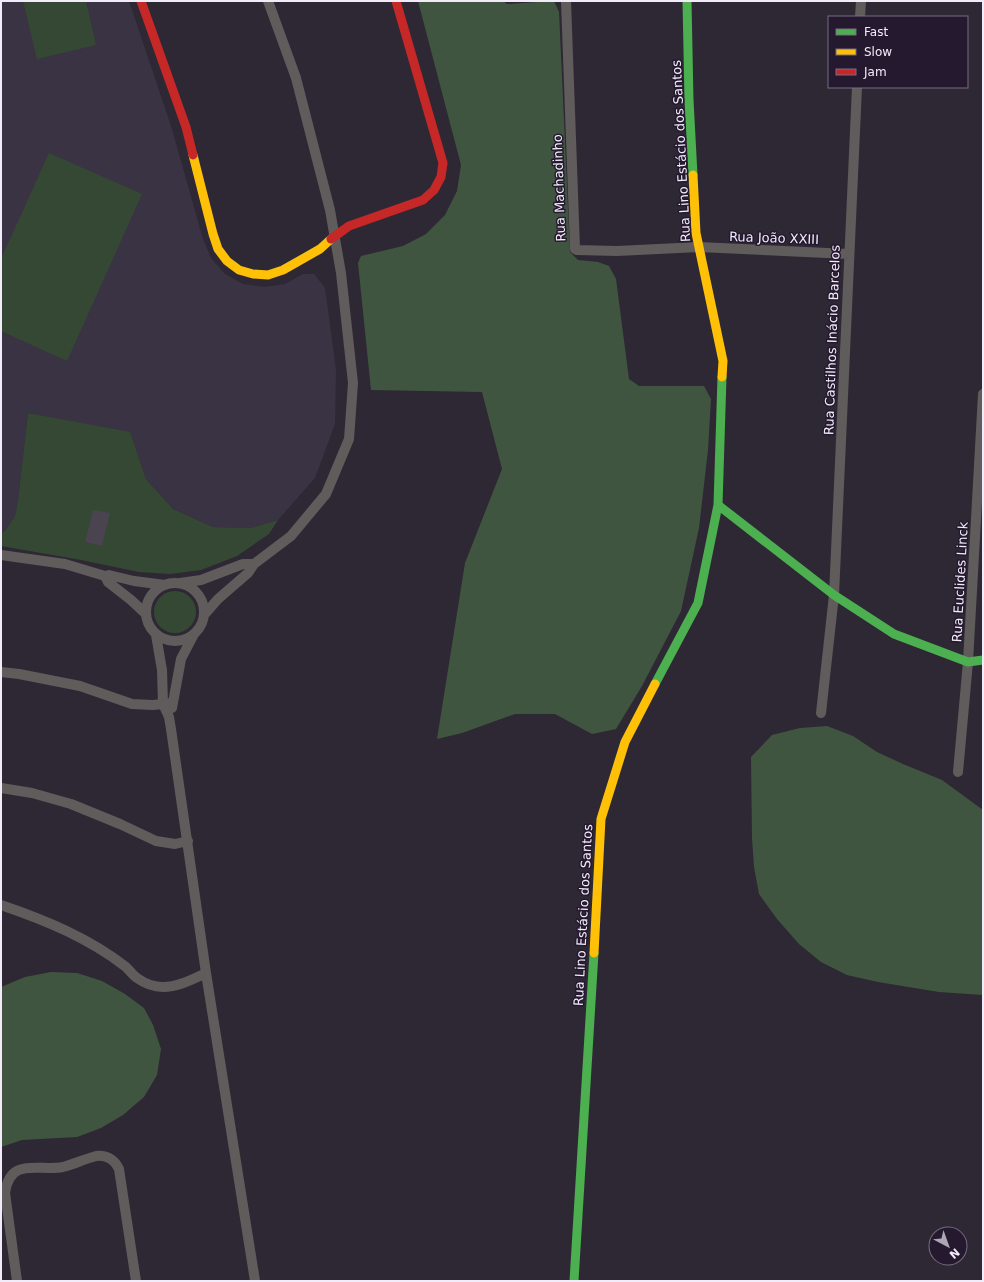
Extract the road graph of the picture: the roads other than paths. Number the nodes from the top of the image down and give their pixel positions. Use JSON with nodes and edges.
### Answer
{"nodes":[{"id":1,"x":141,"y":1,"type":"edge"},
{"id":2,"x":268,"y":1,"type":"edge"},
{"id":3,"x":396,"y":1,"type":"edge"},
{"id":4,"x":566,"y":1,"type":"edge"},
{"id":5,"x":687,"y":1,"type":"edge"},
{"id":6,"x":861,"y":1,"type":"edge"},
{"id":7,"x":860,"y":16,"type":"edge"},
{"id":8,"x":857,"y":88,"type":"edge"},
{"id":9,"x":335,"y":235,"type":"junction"},
{"id":10,"x":699,"y":247,"type":"junction"},
{"id":11,"x":849,"y":254,"type":"junction"},
{"id":12,"x":983,"y":394,"type":"edge"},
{"id":13,"x":718,"y":505,"type":"junction"},
{"id":14,"x":979,"y":522,"type":"edge"},
{"id":15,"x":1,"y":555,"type":"edge"},
{"id":16,"x":254,"y":564,"type":"junction"},
{"id":17,"x":105,"y":576,"type":"junction"},
{"id":18,"x":180,"y":584,"type":"junction"},
{"id":19,"x":165,"y":585,"type":"junction"},
{"id":20,"x":834,"y":595,"type":"junction"},
{"id":21,"x":146,"y":614,"type":"junction"},
{"id":22,"x":204,"y":614,"type":"junction"},
{"id":23,"x":194,"y":634,"type":"junction"},
{"id":24,"x":156,"y":635,"type":"junction"},
{"id":25,"x":983,"y":660,"type":"edge"},
{"id":26,"x":968,"y":662,"type":"junction"},
{"id":27,"x":1,"y":672,"type":"edge"},
{"id":28,"x":168,"y":703,"type":"junction"},
{"id":29,"x":821,"y":713,"type":"dead end"},
{"id":30,"x":958,"y":772,"type":"dead end"},
{"id":31,"x":1,"y":788,"type":"edge"},
{"id":32,"x":188,"y":841,"type":"junction"},
{"id":33,"x":1,"y":905,"type":"edge"},
{"id":34,"x":206,"y":973,"type":"junction"},
{"id":35,"x":17,"y":1281,"type":"edge"},
{"id":36,"x":136,"y":1281,"type":"edge"},
{"id":37,"x":255,"y":1281,"type":"edge"},
{"id":38,"x":574,"y":1281,"type":"edge"}],
"edges":[{"from":1,"to":9,"type":"main road"},
{"from":2,"to":9,"type":"street"},
{"from":3,"to":9,"type":"main road"},
{"from":4,"to":10,"type":"street","name":"Rua Machadinho"},
{"from":5,"to":10,"type":"main road","name":"Rua Lino Estácio dos Santos"},
{"from":6,"to":7,"type":"street"},
{"from":8,"to":11,"type":"street","name":"Rua Castilhos Inácio Barcelos"},
{"from":9,"to":16,"type":"street"},
{"from":10,"to":11,"type":"street","name":"Rua João XXIII"},
{"from":10,"to":13,"type":"main road","name":"Rua Lino Estácio dos Santos"},
{"from":11,"to":20,"type":"street","name":"Rua Castilhos Inácio Barcelos"},
{"from":12,"to":14,"type":"street","name":"Rua Euclides Linck"},
{"from":13,"to":20,"type":"main road"},
{"from":13,"to":38,"type":"main road","name":"Rua Lino Estácio dos Santos"},
{"from":14,"to":26,"type":"street","name":"Rua Euclides Linck"},
{"from":15,"to":17,"type":"street"},
{"from":16,"to":18,"type":"street"},
{"from":16,"to":22,"type":"street"},
{"from":17,"to":19,"type":"street"},
{"from":17,"to":21,"type":"street"},
{"from":18,"to":19,"type":"street"},
{"from":18,"to":22,"type":"street"},
{"from":19,"to":21,"type":"street"},
{"from":20,"to":26,"type":"main road"},
{"from":20,"to":29,"type":"street","name":"Rua Castilhos Inácio Barcelos"},
{"from":21,"to":24,"type":"street"},
{"from":22,"to":23,"type":"street"},
{"from":23,"to":24,"type":"street"},
{"from":23,"to":28,"type":"street"},
{"from":24,"to":28,"type":"street"},
{"from":25,"to":26,"type":"main road"},
{"from":26,"to":30,"type":"street","name":"Rua Euclides Linck"},
{"from":27,"to":28,"type":"street"},
{"from":28,"to":32,"type":"street"},
{"from":31,"to":32,"type":"street"},
{"from":32,"to":34,"type":"street"},
{"from":33,"to":34,"type":"street"},
{"from":34,"to":37,"type":"street"},
{"from":35,"to":36,"type":"street"}]}
